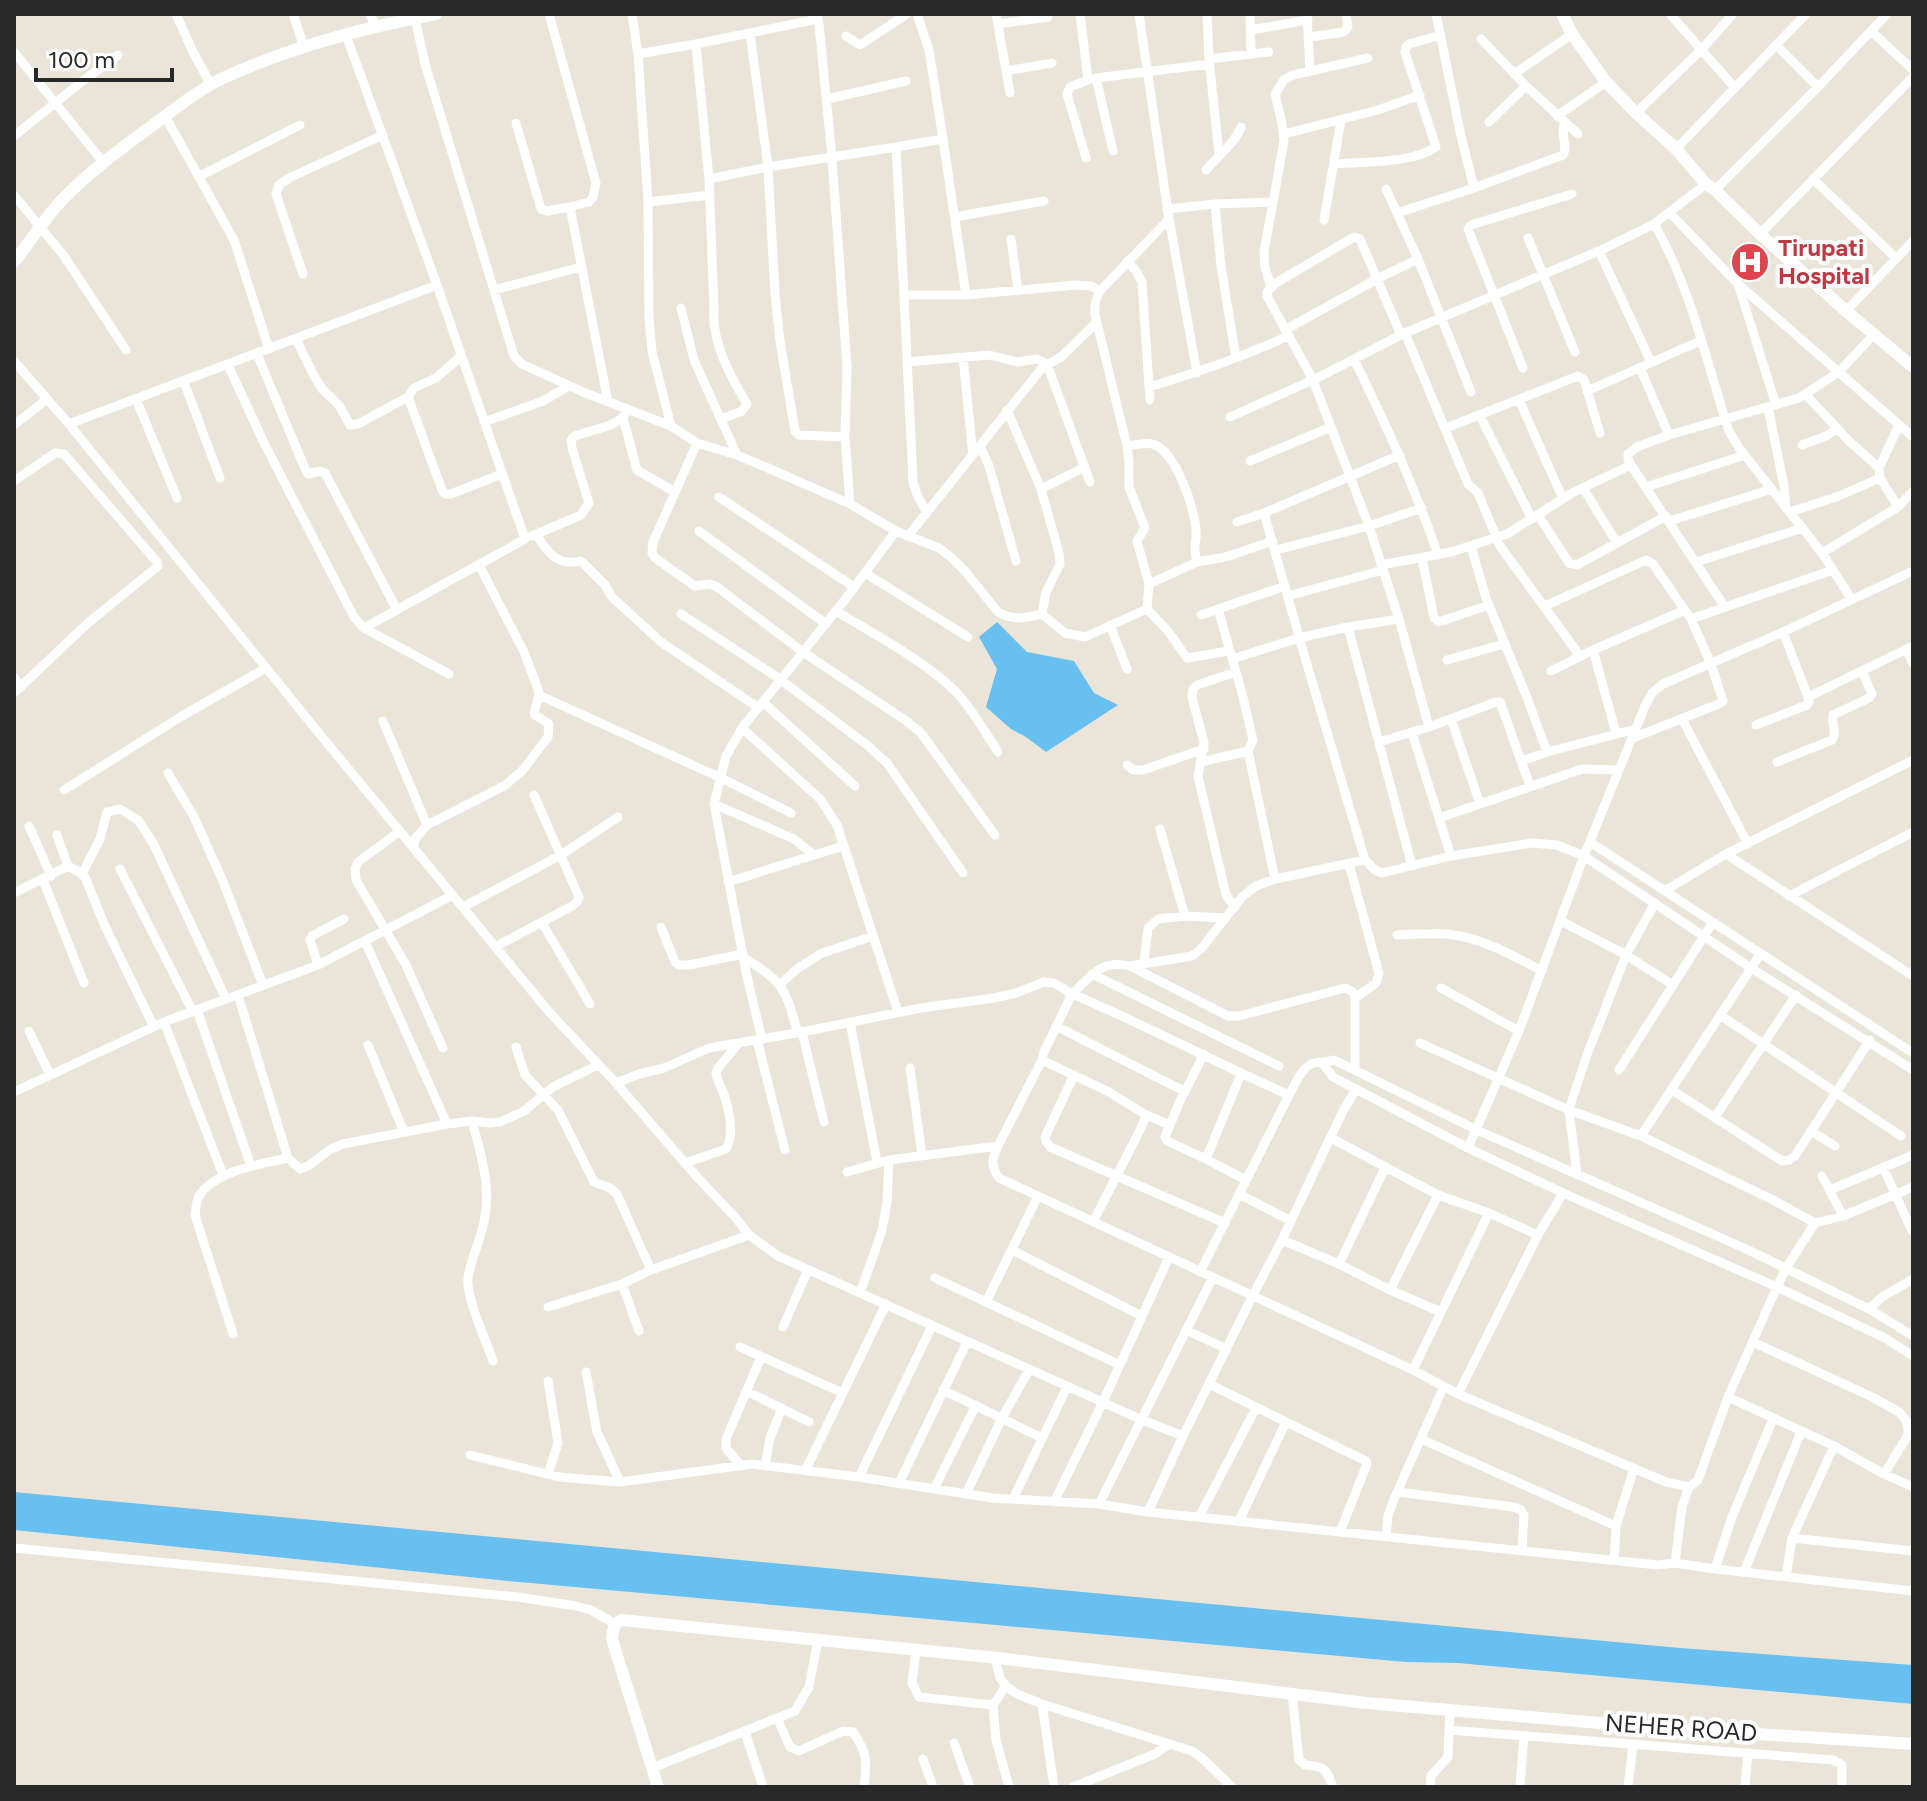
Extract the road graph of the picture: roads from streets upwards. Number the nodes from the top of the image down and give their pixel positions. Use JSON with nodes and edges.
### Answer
{"nodes":[{"id":1,"x":176,"y":14,"type":"edge"},
{"id":2,"x":293,"y":14,"type":"edge"},
{"id":3,"x":370,"y":14,"type":"edge"},
{"id":4,"x":436,"y":14,"type":"edge"},
{"id":5,"x":549,"y":14,"type":"edge"},
{"id":6,"x":632,"y":14,"type":"edge"},
{"id":7,"x":907,"y":14,"type":"edge"},
{"id":8,"x":917,"y":14,"type":"edge"},
{"id":9,"x":1080,"y":14,"type":"edge"},
{"id":10,"x":1139,"y":14,"type":"edge"},
{"id":11,"x":1207,"y":14,"type":"edge"},
{"id":12,"x":1250,"y":14,"type":"edge"},
{"id":13,"x":1346,"y":14,"type":"edge"},
{"id":14,"x":1436,"y":14,"type":"edge"},
{"id":15,"x":1562,"y":14,"type":"edge"},
{"id":16,"x":1670,"y":14,"type":"edge"},
{"id":17,"x":1733,"y":14,"type":"edge"},
{"id":18,"x":1806,"y":14,"type":"edge"},
{"id":19,"x":1887,"y":14,"type":"edge"},
{"id":20,"x":818,"y":17,"type":"edge"},
{"id":21,"x":1048,"y":17,"type":"dead end"},
{"id":22,"x":1308,"y":17,"type":"edge"},
{"id":23,"x":405,"y":18,"type":"edge"},
{"id":24,"x":997,"y":19,"type":"edge"},
{"id":25,"x":376,"y":27,"type":"junction"},
{"id":26,"x":1251,"y":30,"type":"junction"},
{"id":27,"x":1871,"y":31,"type":"junction"},
{"id":28,"x":750,"y":33,"type":"junction"},
{"id":29,"x":1572,"y":34,"type":"junction"},
{"id":30,"x":346,"y":35,"type":"junction"},
{"id":31,"x":1441,"y":35,"type":"junction"},
{"id":32,"x":846,"y":36,"type":"dead end"},
{"id":33,"x":1310,"y":37,"type":"junction"},
{"id":34,"x":1481,"y":39,"type":"dead end"},
{"id":35,"x":696,"y":44,"type":"junction"},
{"id":36,"x":1776,"y":45,"type":"junction"},
{"id":37,"x":304,"y":47,"type":"junction"},
{"id":38,"x":1701,"y":50,"type":"junction"},
{"id":39,"x":14,"y":52,"type":"edge"},
{"id":40,"x":1269,"y":52,"type":"dead end"},
{"id":41,"x":638,"y":54,"type":"junction"},
{"id":42,"x":1251,"y":54,"type":"junction"},
{"id":43,"x":118,"y":55,"type":"dead end"},
{"id":44,"x":1368,"y":58,"type":"dead end"},
{"id":45,"x":1209,"y":61,"type":"junction"},
{"id":46,"x":1052,"y":63,"type":"dead end"},
{"id":47,"x":1913,"y":70,"type":"edge"},
{"id":48,"x":1006,"y":71,"type":"junction"},
{"id":49,"x":1310,"y":71,"type":"junction"},
{"id":50,"x":1147,"y":72,"type":"junction"},
{"id":51,"x":1514,"y":74,"type":"junction"},
{"id":52,"x":1913,"y":77,"type":"edge"},
{"id":53,"x":1092,"y":79,"type":"junction"},
{"id":54,"x":906,"y":81,"type":"dead end"},
{"id":55,"x":1606,"y":82,"type":"junction"},
{"id":56,"x":211,"y":85,"type":"junction"},
{"id":57,"x":1526,"y":86,"type":"junction"},
{"id":58,"x":1818,"y":87,"type":"junction"},
{"id":59,"x":1735,"y":88,"type":"junction"},
{"id":60,"x":1010,"y":93,"type":"dead end"},
{"id":61,"x":1420,"y":95,"type":"junction"},
{"id":62,"x":827,"y":99,"type":"junction"},
{"id":63,"x":55,"y":103,"type":"junction"},
{"id":64,"x":1636,"y":113,"type":"junction"},
{"id":65,"x":165,"y":116,"type":"junction"},
{"id":66,"x":1561,"y":119,"type":"junction"},
{"id":67,"x":1341,"y":120,"type":"junction"},
{"id":68,"x":1489,"y":122,"type":"dead end"},
{"id":69,"x":516,"y":123,"type":"dead end"},
{"id":70,"x":300,"y":125,"type":"dead end"},
{"id":71,"x":1241,"y":127,"type":"dead end"},
{"id":72,"x":1284,"y":134,"type":"junction"},
{"id":73,"x":1578,"y":134,"type":"dead end"},
{"id":74,"x":383,"y":135,"type":"junction"},
{"id":75,"x":14,"y":136,"type":"edge"},
{"id":76,"x":943,"y":139,"type":"junction"},
{"id":77,"x":896,"y":147,"type":"junction"},
{"id":78,"x":1676,"y":149,"type":"junction"},
{"id":79,"x":1113,"y":151,"type":"dead end"},
{"id":80,"x":1219,"y":154,"type":"junction"},
{"id":81,"x":832,"y":158,"type":"junction"},
{"id":82,"x":1086,"y":158,"type":"dead end"},
{"id":83,"x":103,"y":162,"type":"junction"},
{"id":84,"x":1335,"y":164,"type":"junction"},
{"id":85,"x":768,"y":167,"type":"junction"},
{"id":86,"x":1206,"y":170,"type":"dead end"},
{"id":87,"x":200,"y":176,"type":"junction"},
{"id":88,"x":709,"y":179,"type":"junction"},
{"id":89,"x":1813,"y":179,"type":"junction"},
{"id":90,"x":1711,"y":187,"type":"junction"},
{"id":91,"x":1474,"y":188,"type":"junction"},
{"id":92,"x":1386,"y":189,"type":"dead end"},
{"id":93,"x":1572,"y":194,"type":"dead end"},
{"id":94,"x":14,"y":195,"type":"edge"},
{"id":95,"x":710,"y":195,"type":"junction"},
{"id":96,"x":1044,"y":201,"type":"dead end"},
{"id":97,"x":648,"y":202,"type":"junction"},
{"id":98,"x":1273,"y":202,"type":"junction"},
{"id":99,"x":1215,"y":204,"type":"junction"},
{"id":100,"x":570,"y":207,"type":"junction"},
{"id":101,"x":1397,"y":213,"type":"junction"},
{"id":102,"x":1670,"y":213,"type":"junction"},
{"id":103,"x":1168,"y":214,"type":"junction"},
{"id":104,"x":955,"y":217,"type":"junction"},
{"id":105,"x":1324,"y":220,"type":"dead end"},
{"id":106,"x":1654,"y":224,"type":"junction"},
{"id":107,"x":40,"y":225,"type":"junction"},
{"id":108,"x":1760,"y":234,"type":"junction"},
{"id":109,"x":1528,"y":238,"type":"dead end"},
{"id":110,"x":1011,"y":239,"type":"dead end"},
{"id":111,"x":1913,"y":241,"type":"edge"},
{"id":112,"x":1599,"y":251,"type":"junction"},
{"id":113,"x":1896,"y":258,"type":"junction"},
{"id":114,"x":1418,"y":259,"type":"junction"},
{"id":115,"x":1127,"y":261,"type":"junction"},
{"id":116,"x":14,"y":262,"type":"edge"},
{"id":117,"x":581,"y":267,"type":"junction"},
{"id":118,"x":303,"y":274,"type":"dead end"},
{"id":119,"x":1542,"y":276,"type":"junction"},
{"id":120,"x":1377,"y":279,"type":"junction"},
{"id":121,"x":1738,"y":284,"type":"junction"},
{"id":122,"x":437,"y":285,"type":"junction"},
{"id":123,"x":1271,"y":287,"type":"junction"},
{"id":124,"x":494,"y":290,"type":"junction"},
{"id":125,"x":1018,"y":291,"type":"junction"},
{"id":126,"x":1100,"y":291,"type":"junction"},
{"id":127,"x":904,"y":295,"type":"junction"},
{"id":128,"x":966,"y":295,"type":"junction"},
{"id":129,"x":1495,"y":295,"type":"junction"},
{"id":130,"x":681,"y":308,"type":"dead end"},
{"id":131,"x":1846,"y":311,"type":"junction"},
{"id":132,"x":1441,"y":319,"type":"junction"},
{"id":133,"x":1097,"y":322,"type":"junction"},
{"id":134,"x":1286,"y":333,"type":"junction"},
{"id":135,"x":1403,"y":334,"type":"junction"},
{"id":136,"x":1874,"y":334,"type":"junction"},
{"id":137,"x":296,"y":339,"type":"junction"},
{"id":138,"x":1700,"y":341,"type":"junction"},
{"id":139,"x":269,"y":349,"type":"junction"},
{"id":140,"x":126,"y":350,"type":"dead end"},
{"id":141,"x":1575,"y":352,"type":"dead end"},
{"id":142,"x":257,"y":354,"type":"junction"},
{"id":143,"x":461,"y":356,"type":"junction"},
{"id":144,"x":963,"y":357,"type":"junction"},
{"id":145,"x":1236,"y":358,"type":"junction"},
{"id":146,"x":1354,"y":359,"type":"junction"},
{"id":147,"x":14,"y":361,"type":"edge"},
{"id":148,"x":907,"y":362,"type":"junction"},
{"id":149,"x":1651,"y":362,"type":"junction"},
{"id":150,"x":1047,"y":364,"type":"junction"},
{"id":151,"x":228,"y":365,"type":"junction"},
{"id":152,"x":1913,"y":367,"type":"edge"},
{"id":153,"x":1523,"y":368,"type":"dead end"},
{"id":154,"x":1640,"y":368,"type":"junction"},
{"id":155,"x":1839,"y":372,"type":"junction"},
{"id":156,"x":1197,"y":373,"type":"junction"},
{"id":157,"x":1313,"y":380,"type":"junction"},
{"id":158,"x":184,"y":382,"type":"junction"},
{"id":159,"x":569,"y":386,"type":"junction"},
{"id":160,"x":1149,"y":387,"type":"junction"},
{"id":161,"x":1587,"y":391,"type":"junction"},
{"id":162,"x":1471,"y":392,"type":"dead end"},
{"id":163,"x":1806,"y":395,"type":"junction"},
{"id":164,"x":408,"y":397,"type":"junction"},
{"id":165,"x":46,"y":398,"type":"junction"},
{"id":166,"x":136,"y":399,"type":"junction"},
{"id":167,"x":1150,"y":400,"type":"dead end"},
{"id":168,"x":1519,"y":400,"type":"junction"},
{"id":169,"x":608,"y":402,"type":"junction"},
{"id":170,"x":1772,"y":406,"type":"junction"},
{"id":171,"x":1007,"y":410,"type":"junction"},
{"id":172,"x":626,"y":414,"type":"junction"},
{"id":173,"x":1480,"y":416,"type":"junction"},
{"id":174,"x":1230,"y":417,"type":"dead end"},
{"id":175,"x":1725,"y":418,"type":"junction"},
{"id":176,"x":721,"y":419,"type":"junction"},
{"id":177,"x":484,"y":422,"type":"junction"},
{"id":178,"x":69,"y":424,"type":"junction"},
{"id":179,"x":14,"y":425,"type":"edge"},
{"id":180,"x":1899,"y":425,"type":"junction"},
{"id":181,"x":671,"y":426,"type":"junction"},
{"id":182,"x":1331,"y":427,"type":"junction"},
{"id":183,"x":1446,"y":428,"type":"junction"},
{"id":184,"x":1837,"y":429,"type":"junction"},
{"id":185,"x":1600,"y":433,"type":"dead end"},
{"id":186,"x":1669,"y":435,"type":"junction"},
{"id":187,"x":845,"y":437,"type":"junction"},
{"id":188,"x":1913,"y":437,"type":"edge"},
{"id":189,"x":697,"y":443,"type":"junction"},
{"id":190,"x":1802,"y":445,"type":"dead end"},
{"id":191,"x":980,"y":446,"type":"junction"},
{"id":192,"x":1127,"y":446,"type":"junction"},
{"id":193,"x":737,"y":455,"type":"junction"},
{"id":194,"x":973,"y":455,"type":"junction"},
{"id":195,"x":1400,"y":455,"type":"junction"},
{"id":196,"x":1745,"y":455,"type":"junction"},
{"id":197,"x":1250,"y":461,"type":"dead end"},
{"id":198,"x":1631,"y":465,"type":"junction"},
{"id":199,"x":1085,"y":467,"type":"junction"},
{"id":200,"x":1880,"y":473,"type":"junction"},
{"id":201,"x":502,"y":474,"type":"junction"},
{"id":202,"x":1351,"y":477,"type":"junction"},
{"id":203,"x":220,"y":478,"type":"dead end"},
{"id":204,"x":14,"y":481,"type":"edge"},
{"id":205,"x":1090,"y":482,"type":"dead end"},
{"id":206,"x":1646,"y":487,"type":"junction"},
{"id":207,"x":1583,"y":488,"type":"junction"},
{"id":208,"x":1041,"y":489,"type":"junction"},
{"id":209,"x":1772,"y":489,"type":"junction"},
{"id":210,"x":1913,"y":491,"type":"edge"},
{"id":211,"x":675,"y":492,"type":"junction"},
{"id":212,"x":719,"y":497,"type":"dead end"},
{"id":213,"x":177,"y":498,"type":"dead end"},
{"id":214,"x":1563,"y":499,"type":"junction"},
{"id":215,"x":850,"y":504,"type":"junction"},
{"id":216,"x":1898,"y":507,"type":"junction"},
{"id":217,"x":1422,"y":508,"type":"junction"},
{"id":218,"x":1788,"y":510,"type":"junction"},
{"id":219,"x":927,"y":513,"type":"junction"},
{"id":220,"x":1264,"y":513,"type":"junction"},
{"id":221,"x":1535,"y":517,"type":"junction"},
{"id":222,"x":1668,"y":519,"type":"junction"},
{"id":223,"x":1237,"y":522,"type":"dead end"},
{"id":224,"x":1369,"y":526,"type":"junction"},
{"id":225,"x":1803,"y":528,"type":"junction"},
{"id":226,"x":699,"y":531,"type":"dead end"},
{"id":227,"x":896,"y":531,"type":"junction"},
{"id":228,"x":536,"y":534,"type":"junction"},
{"id":229,"x":908,"y":536,"type":"junction"},
{"id":230,"x":1496,"y":538,"type":"junction"},
{"id":231,"x":525,"y":539,"type":"junction"},
{"id":232,"x":1617,"y":543,"type":"junction"},
{"id":233,"x":1274,"y":546,"type":"junction"},
{"id":234,"x":1471,"y":546,"type":"junction"},
{"id":235,"x":1822,"y":553,"type":"junction"},
{"id":236,"x":1438,"y":555,"type":"junction"},
{"id":237,"x":1422,"y":558,"type":"junction"},
{"id":238,"x":1016,"y":561,"type":"dead end"},
{"id":239,"x":1197,"y":562,"type":"junction"},
{"id":240,"x":1696,"y":562,"type":"junction"},
{"id":241,"x":479,"y":565,"type":"junction"},
{"id":242,"x":1382,"y":568,"type":"junction"},
{"id":243,"x":1833,"y":570,"type":"junction"},
{"id":244,"x":1913,"y":571,"type":"edge"},
{"id":245,"x":865,"y":573,"type":"junction"},
{"id":246,"x":1149,"y":584,"type":"junction"},
{"id":247,"x":854,"y":587,"type":"junction"},
{"id":248,"x":1287,"y":591,"type":"junction"},
{"id":249,"x":1852,"y":600,"type":"junction"},
{"id":250,"x":1489,"y":605,"type":"junction"},
{"id":251,"x":1545,"y":606,"type":"junction"},
{"id":252,"x":1725,"y":607,"type":"junction"},
{"id":253,"x":1147,"y":609,"type":"junction"},
{"id":254,"x":1218,"y":609,"type":"junction"},
{"id":255,"x":397,"y":610,"type":"junction"},
{"id":256,"x":1685,"y":610,"type":"junction"},
{"id":257,"x":836,"y":611,"type":"junction"},
{"id":258,"x":681,"y":614,"type":"dead end"},
{"id":259,"x":1042,"y":614,"type":"junction"},
{"id":260,"x":1201,"y":615,"type":"dead end"},
{"id":261,"x":1399,"y":619,"type":"junction"},
{"id":262,"x":1691,"y":619,"type":"junction"},
{"id":263,"x":826,"y":624,"type":"junction"},
{"id":264,"x":1110,"y":625,"type":"junction"},
{"id":265,"x":1348,"y":627,"type":"junction"},
{"id":266,"x":364,"y":628,"type":"junction"},
{"id":267,"x":1783,"y":632,"type":"junction"},
{"id":268,"x":968,"y":637,"type":"dead end"},
{"id":269,"x":1299,"y":638,"type":"junction"},
{"id":270,"x":1504,"y":644,"type":"junction"},
{"id":271,"x":1910,"y":648,"type":"edge"},
{"id":272,"x":1593,"y":650,"type":"junction"},
{"id":273,"x":803,"y":652,"type":"junction"},
{"id":274,"x":1230,"y":655,"type":"junction"},
{"id":275,"x":1580,"y":656,"type":"junction"},
{"id":276,"x":1447,"y":660,"type":"dead end"},
{"id":277,"x":1913,"y":663,"type":"edge"},
{"id":278,"x":1711,"y":664,"type":"junction"},
{"id":279,"x":266,"y":668,"type":"junction"},
{"id":280,"x":1127,"y":669,"type":"dead end"},
{"id":281,"x":1551,"y":671,"type":"dead end"},
{"id":282,"x":1862,"y":671,"type":"junction"},
{"id":283,"x":1236,"y":672,"type":"junction"},
{"id":284,"x":449,"y":674,"type":"dead end"},
{"id":285,"x":14,"y":677,"type":"edge"},
{"id":286,"x":781,"y":680,"type":"junction"},
{"id":287,"x":17,"y":690,"type":"edge"},
{"id":288,"x":539,"y":695,"type":"junction"},
{"id":289,"x":1808,"y":697,"type":"junction"},
{"id":290,"x":761,"y":705,"type":"junction"},
{"id":291,"x":1451,"y":719,"type":"junction"},
{"id":292,"x":1682,"y":719,"type":"junction"},
{"id":293,"x":383,"y":721,"type":"dead end"},
{"id":294,"x":1756,"y":725,"type":"dead end"},
{"id":295,"x":1429,"y":727,"type":"junction"},
{"id":296,"x":742,"y":728,"type":"junction"},
{"id":297,"x":1412,"y":733,"type":"junction"},
{"id":298,"x":1616,"y":733,"type":"junction"},
{"id":299,"x":1634,"y":733,"type":"junction"},
{"id":300,"x":1379,"y":742,"type":"junction"},
{"id":301,"x":1204,"y":749,"type":"junction"},
{"id":302,"x":1248,"y":751,"type":"junction"},
{"id":303,"x":998,"y":752,"type":"dead end"},
{"id":304,"x":1547,"y":752,"type":"junction"},
{"id":305,"x":1913,"y":760,"type":"edge"},
{"id":306,"x":1522,"y":761,"type":"junction"},
{"id":307,"x":1201,"y":762,"type":"junction"},
{"id":308,"x":1777,"y":762,"type":"dead end"},
{"id":309,"x":1127,"y":765,"type":"dead end"},
{"id":310,"x":1619,"y":770,"type":"junction"},
{"id":311,"x":168,"y":773,"type":"dead end"},
{"id":312,"x":721,"y":778,"type":"junction"},
{"id":313,"x":855,"y":786,"type":"dead end"},
{"id":314,"x":1530,"y":786,"type":"junction"},
{"id":315,"x":64,"y":790,"type":"dead end"},
{"id":316,"x":534,"y":795,"type":"dead end"},
{"id":317,"x":714,"y":804,"type":"junction"},
{"id":318,"x":1480,"y":804,"type":"junction"},
{"id":319,"x":791,"y":813,"type":"dead end"},
{"id":320,"x":618,"y":817,"type":"dead end"},
{"id":321,"x":1439,"y":818,"type":"junction"},
{"id":322,"x":427,"y":825,"type":"junction"},
{"id":323,"x":29,"y":826,"type":"dead end"},
{"id":324,"x":1160,"y":829,"type":"dead end"},
{"id":325,"x":400,"y":831,"type":"junction"},
{"id":326,"x":1913,"y":832,"type":"edge"},
{"id":327,"x":57,"y":835,"type":"dead end"},
{"id":328,"x":995,"y":835,"type":"dead end"},
{"id":329,"x":1590,"y":842,"type":"junction"},
{"id":330,"x":1748,"y":844,"type":"junction"},
{"id":331,"x":843,"y":846,"type":"junction"},
{"id":332,"x":413,"y":847,"type":"junction"},
{"id":333,"x":1726,"y":854,"type":"junction"},
{"id":334,"x":561,"y":855,"type":"junction"},
{"id":335,"x":814,"y":855,"type":"junction"},
{"id":336,"x":1451,"y":856,"type":"junction"},
{"id":337,"x":1584,"y":856,"type":"junction"},
{"id":338,"x":1365,"y":860,"type":"junction"},
{"id":339,"x":1349,"y":864,"type":"junction"},
{"id":340,"x":68,"y":866,"type":"junction"},
{"id":341,"x":1412,"y":866,"type":"junction"},
{"id":342,"x":120,"y":869,"type":"dead end"},
{"id":343,"x":963,"y":873,"type":"dead end"},
{"id":344,"x":82,"y":874,"type":"junction"},
{"id":345,"x":47,"y":878,"type":"junction"},
{"id":346,"x":1275,"y":879,"type":"junction"},
{"id":347,"x":728,"y":882,"type":"junction"},
{"id":348,"x":1666,"y":890,"type":"junction"},
{"id":349,"x":14,"y":893,"type":"edge"},
{"id":350,"x":453,"y":895,"type":"junction"},
{"id":351,"x":1789,"y":896,"type":"junction"},
{"id":352,"x":1655,"y":903,"type":"junction"},
{"id":353,"x":463,"y":907,"type":"junction"},
{"id":354,"x":1235,"y":907,"type":"junction"},
{"id":355,"x":1185,"y":916,"type":"junction"},
{"id":356,"x":1226,"y":918,"type":"junction"},
{"id":357,"x":344,"y":919,"type":"dead end"},
{"id":358,"x":1561,"y":921,"type":"junction"},
{"id":359,"x":1713,"y":922,"type":"junction"},
{"id":360,"x":542,"y":923,"type":"junction"},
{"id":361,"x":661,"y":927,"type":"dead end"},
{"id":362,"x":386,"y":930,"type":"junction"},
{"id":363,"x":1397,"y":935,"type":"dead end"},
{"id":364,"x":873,"y":936,"type":"junction"},
{"id":365,"x":1705,"y":936,"type":"junction"},
{"id":366,"x":365,"y":941,"type":"junction"},
{"id":367,"x":495,"y":947,"type":"junction"},
{"id":368,"x":1761,"y":953,"type":"junction"},
{"id":369,"x":1626,"y":955,"type":"junction"},
{"id":370,"x":743,"y":956,"type":"junction"},
{"id":371,"x":1144,"y":963,"type":"junction"},
{"id":372,"x":318,"y":965,"type":"junction"},
{"id":373,"x":1130,"y":966,"type":"junction"},
{"id":374,"x":1751,"y":968,"type":"junction"},
{"id":375,"x":1542,"y":971,"type":"junction"},
{"id":376,"x":1092,"y":974,"type":"junction"},
{"id":377,"x":1913,"y":976,"type":"edge"},
{"id":378,"x":84,"y":983,"type":"dead end"},
{"id":379,"x":263,"y":985,"type":"junction"},
{"id":380,"x":779,"y":985,"type":"junction"},
{"id":381,"x":1673,"y":985,"type":"junction"},
{"id":382,"x":1441,"y":988,"type":"dead end"},
{"id":383,"x":1072,"y":994,"type":"junction"},
{"id":384,"x":238,"y":995,"type":"junction"},
{"id":385,"x":1796,"y":995,"type":"junction"},
{"id":386,"x":1355,"y":998,"type":"junction"},
{"id":387,"x":226,"y":999,"type":"junction"},
{"id":388,"x":590,"y":1004,"type":"dead end"},
{"id":389,"x":195,"y":1011,"type":"junction"},
{"id":390,"x":898,"y":1012,"type":"junction"},
{"id":391,"x":1720,"y":1015,"type":"junction"},
{"id":392,"x":850,"y":1022,"type":"junction"},
{"id":393,"x":159,"y":1025,"type":"junction"},
{"id":394,"x":1056,"y":1026,"type":"junction"},
{"id":395,"x":29,"y":1031,"type":"dead end"},
{"id":396,"x":1519,"y":1031,"type":"junction"},
{"id":397,"x":1876,"y":1031,"type":"junction"},
{"id":398,"x":800,"y":1033,"type":"junction"},
{"id":399,"x":760,"y":1040,"type":"junction"},
{"id":400,"x":1869,"y":1042,"type":"junction"},
{"id":401,"x":1420,"y":1043,"type":"dead end"},
{"id":402,"x":738,"y":1044,"type":"junction"},
{"id":403,"x":1763,"y":1044,"type":"junction"},
{"id":404,"x":368,"y":1045,"type":"dead end"},
{"id":405,"x":516,"y":1047,"type":"dead end"},
{"id":406,"x":443,"y":1048,"type":"dead end"},
{"id":407,"x":1913,"y":1053,"type":"edge"},
{"id":408,"x":1204,"y":1054,"type":"junction"},
{"id":409,"x":1042,"y":1060,"type":"junction"},
{"id":410,"x":1323,"y":1064,"type":"junction"},
{"id":411,"x":598,"y":1065,"type":"junction"},
{"id":412,"x":1279,"y":1066,"type":"dead end"},
{"id":413,"x":910,"y":1068,"type":"dead end"},
{"id":414,"x":1355,"y":1070,"type":"junction"},
{"id":415,"x":1619,"y":1070,"type":"dead end"},
{"id":416,"x":1913,"y":1070,"type":"edge"},
{"id":417,"x":1241,"y":1074,"type":"junction"},
{"id":418,"x":50,"y":1075,"type":"junction"},
{"id":419,"x":1074,"y":1075,"type":"junction"},
{"id":420,"x":1499,"y":1077,"type":"junction"},
{"id":421,"x":616,"y":1083,"type":"junction"},
{"id":422,"x":1356,"y":1089,"type":"junction"},
{"id":423,"x":1672,"y":1090,"type":"junction"},
{"id":424,"x":1184,"y":1091,"type":"junction"},
{"id":425,"x":14,"y":1092,"type":"edge"},
{"id":426,"x":1837,"y":1093,"type":"junction"},
{"id":427,"x":543,"y":1094,"type":"junction"},
{"id":428,"x":1289,"y":1095,"type":"junction"},
{"id":429,"x":1569,"y":1110,"type":"junction"},
{"id":430,"x":1146,"y":1115,"type":"junction"},
{"id":431,"x":1715,"y":1117,"type":"junction"},
{"id":432,"x":472,"y":1121,"type":"junction"},
{"id":433,"x":824,"y":1122,"type":"dead end"},
{"id":434,"x":447,"y":1124,"type":"junction"},
{"id":435,"x":1170,"y":1125,"type":"junction"},
{"id":436,"x":1477,"y":1130,"type":"junction"},
{"id":437,"x":1811,"y":1131,"type":"junction"},
{"id":438,"x":404,"y":1132,"type":"junction"},
{"id":439,"x":1641,"y":1136,"type":"junction"},
{"id":440,"x":1901,"y":1136,"type":"dead end"},
{"id":441,"x":1331,"y":1138,"type":"junction"},
{"id":442,"x":998,"y":1146,"type":"junction"},
{"id":443,"x":1835,"y":1146,"type":"dead end"},
{"id":444,"x":1468,"y":1148,"type":"junction"},
{"id":445,"x":785,"y":1150,"type":"dead end"},
{"id":446,"x":922,"y":1155,"type":"junction"},
{"id":447,"x":1913,"y":1155,"type":"edge"},
{"id":448,"x":288,"y":1158,"type":"junction"},
{"id":449,"x":1206,"y":1159,"type":"junction"},
{"id":450,"x":889,"y":1160,"type":"junction"},
{"id":451,"x":877,"y":1162,"type":"junction"},
{"id":452,"x":685,"y":1163,"type":"junction"},
{"id":453,"x":251,"y":1166,"type":"junction"},
{"id":454,"x":1883,"y":1167,"type":"junction"},
{"id":455,"x":1385,"y":1168,"type":"junction"},
{"id":456,"x":847,"y":1172,"type":"dead end"},
{"id":457,"x":223,"y":1175,"type":"junction"},
{"id":458,"x":1577,"y":1175,"type":"junction"},
{"id":459,"x":1116,"y":1176,"type":"junction"},
{"id":460,"x":1822,"y":1176,"type":"dead end"},
{"id":461,"x":1246,"y":1180,"type":"junction"},
{"id":462,"x":1913,"y":1187,"type":"edge"},
{"id":463,"x":1830,"y":1190,"type":"junction"},
{"id":464,"x":1563,"y":1193,"type":"junction"},
{"id":465,"x":1239,"y":1194,"type":"junction"},
{"id":466,"x":1438,"y":1195,"type":"junction"},
{"id":467,"x":1895,"y":1195,"type":"junction"},
{"id":468,"x":1038,"y":1196,"type":"junction"},
{"id":469,"x":1489,"y":1213,"type":"junction"},
{"id":470,"x":1843,"y":1216,"type":"junction"},
{"id":471,"x":1291,"y":1221,"type":"junction"},
{"id":472,"x":1093,"y":1222,"type":"junction"},
{"id":473,"x":1225,"y":1223,"type":"junction"},
{"id":474,"x":1815,"y":1223,"type":"junction"},
{"id":475,"x":1912,"y":1231,"type":"edge"},
{"id":476,"x":749,"y":1235,"type":"junction"},
{"id":477,"x":1538,"y":1235,"type":"junction"},
{"id":478,"x":1282,"y":1240,"type":"junction"},
{"id":479,"x":1012,"y":1250,"type":"junction"},
{"id":480,"x":1169,"y":1257,"type":"junction"},
{"id":481,"x":1339,"y":1264,"type":"junction"},
{"id":482,"x":1786,"y":1268,"type":"junction"},
{"id":483,"x":651,"y":1270,"type":"junction"},
{"id":484,"x":808,"y":1270,"type":"junction"},
{"id":485,"x":1200,"y":1272,"type":"junction"},
{"id":486,"x":1213,"y":1277,"type":"junction"},
{"id":487,"x":935,"y":1278,"type":"dead end"},
{"id":488,"x":1913,"y":1279,"type":"edge"},
{"id":489,"x":622,"y":1284,"type":"junction"},
{"id":490,"x":1777,"y":1287,"type":"junction"},
{"id":491,"x":1390,"y":1290,"type":"junction"},
{"id":492,"x":860,"y":1293,"type":"junction"},
{"id":493,"x":1252,"y":1297,"type":"junction"},
{"id":494,"x":986,"y":1302,"type":"junction"},
{"id":495,"x":886,"y":1304,"type":"junction"},
{"id":496,"x":548,"y":1307,"type":"dead end"},
{"id":497,"x":1869,"y":1309,"type":"junction"},
{"id":498,"x":1441,"y":1312,"type":"junction"},
{"id":499,"x":1142,"y":1316,"type":"junction"},
{"id":500,"x":932,"y":1326,"type":"junction"},
{"id":501,"x":783,"y":1327,"type":"dead end"},
{"id":502,"x":1186,"y":1330,"type":"junction"},
{"id":503,"x":639,"y":1331,"type":"dead end"},
{"id":504,"x":233,"y":1334,"type":"dead end"},
{"id":505,"x":1913,"y":1336,"type":"edge"},
{"id":506,"x":967,"y":1342,"type":"junction"},
{"id":507,"x":1753,"y":1342,"type":"junction"},
{"id":508,"x":740,"y":1347,"type":"dead end"},
{"id":509,"x":1227,"y":1349,"type":"junction"},
{"id":510,"x":1913,"y":1356,"type":"edge"},
{"id":511,"x":761,"y":1357,"type":"junction"},
{"id":512,"x":493,"y":1361,"type":"dead end"},
{"id":513,"x":1120,"y":1365,"type":"junction"},
{"id":514,"x":1029,"y":1370,"type":"junction"},
{"id":515,"x":1413,"y":1370,"type":"junction"},
{"id":516,"x":586,"y":1372,"type":"dead end"},
{"id":517,"x":548,"y":1381,"type":"dead end"},
{"id":518,"x":1209,"y":1384,"type":"junction"},
{"id":519,"x":1444,"y":1386,"type":"junction"},
{"id":520,"x":1067,"y":1387,"type":"junction"},
{"id":521,"x":943,"y":1390,"type":"junction"},
{"id":522,"x":746,"y":1391,"type":"junction"},
{"id":523,"x":843,"y":1393,"type":"junction"},
{"id":524,"x":1458,"y":1394,"type":"junction"},
{"id":525,"x":1728,"y":1397,"type":"junction"},
{"id":526,"x":1103,"y":1402,"type":"junction"},
{"id":527,"x":976,"y":1405,"type":"junction"},
{"id":528,"x":782,"y":1408,"type":"junction"},
{"id":529,"x":1256,"y":1408,"type":"junction"},
{"id":530,"x":1002,"y":1418,"type":"junction"},
{"id":531,"x":1140,"y":1419,"type":"junction"},
{"id":532,"x":1773,"y":1419,"type":"junction"},
{"id":533,"x":809,"y":1422,"type":"dead end"},
{"id":534,"x":1286,"y":1422,"type":"junction"},
{"id":535,"x":1801,"y":1432,"type":"junction"},
{"id":536,"x":1183,"y":1436,"type":"junction"},
{"id":537,"x":1042,"y":1438,"type":"junction"},
{"id":538,"x":1421,"y":1439,"type":"junction"},
{"id":539,"x":1834,"y":1446,"type":"junction"},
{"id":540,"x":470,"y":1455,"type":"dead end"},
{"id":541,"x":741,"y":1466,"type":"junction"},
{"id":542,"x":765,"y":1466,"type":"junction"},
{"id":543,"x":1634,"y":1468,"type":"junction"},
{"id":544,"x":805,"y":1471,"type":"junction"},
{"id":545,"x":548,"y":1474,"type":"junction"},
{"id":546,"x":1884,"y":1474,"type":"junction"},
{"id":547,"x":859,"y":1477,"type":"junction"},
{"id":548,"x":620,"y":1482,"type":"junction"},
{"id":549,"x":899,"y":1483,"type":"junction"},
{"id":550,"x":1689,"y":1487,"type":"junction"},
{"id":551,"x":1913,"y":1487,"type":"edge"},
{"id":552,"x":934,"y":1489,"type":"junction"},
{"id":553,"x":1398,"y":1492,"type":"junction"},
{"id":554,"x":966,"y":1494,"type":"junction"},
{"id":555,"x":1013,"y":1499,"type":"junction"},
{"id":556,"x":1054,"y":1502,"type":"junction"},
{"id":557,"x":1099,"y":1504,"type":"junction"},
{"id":558,"x":1148,"y":1512,"type":"junction"},
{"id":559,"x":1199,"y":1517,"type":"junction"},
{"id":560,"x":1239,"y":1521,"type":"junction"},
{"id":561,"x":1616,"y":1526,"type":"junction"},
{"id":562,"x":1340,"y":1532,"type":"junction"},
{"id":563,"x":1386,"y":1536,"type":"junction"},
{"id":564,"x":1792,"y":1538,"type":"junction"},
{"id":565,"x":14,"y":1548,"type":"edge"},
{"id":566,"x":1522,"y":1551,"type":"junction"},
{"id":567,"x":1913,"y":1551,"type":"edge"},
{"id":568,"x":1614,"y":1560,"type":"junction"},
{"id":569,"x":1675,"y":1563,"type":"junction"},
{"id":570,"x":1715,"y":1569,"type":"junction"},
{"id":571,"x":1744,"y":1572,"type":"junction"},
{"id":572,"x":1786,"y":1577,"type":"junction"},
{"id":573,"x":1913,"y":1591,"type":"edge"},
{"id":574,"x":615,"y":1624,"type":"junction"},
{"id":575,"x":818,"y":1640,"type":"junction"},
{"id":576,"x":916,"y":1650,"type":"junction"},
{"id":577,"x":995,"y":1658,"type":"junction"},
{"id":578,"x":1006,"y":1686,"type":"junction"},
{"id":579,"x":1292,"y":1693,"type":"junction"},
{"id":580,"x":1042,"y":1704,"type":"junction"},
{"id":581,"x":993,"y":1705,"type":"junction"},
{"id":582,"x":1450,"y":1709,"type":"junction"},
{"id":583,"x":777,"y":1718,"type":"junction"},
{"id":584,"x":1449,"y":1730,"type":"junction"},
{"id":585,"x":745,"y":1732,"type":"junction"},
{"id":586,"x":1524,"y":1736,"type":"junction"},
{"id":587,"x":954,"y":1743,"type":"dead end"},
{"id":588,"x":1633,"y":1744,"type":"junction"},
{"id":589,"x":1913,"y":1744,"type":"edge"},
{"id":590,"x":1168,"y":1745,"type":"junction"},
{"id":591,"x":1748,"y":1753,"type":"junction"},
{"id":592,"x":923,"y":1759,"type":"dead end"},
{"id":593,"x":652,"y":1768,"type":"junction"},
{"id":594,"x":658,"y":1787,"type":"edge"},
{"id":595,"x":763,"y":1787,"type":"edge"},
{"id":596,"x":864,"y":1787,"type":"edge"},
{"id":597,"x":933,"y":1787,"type":"edge"},
{"id":598,"x":970,"y":1787,"type":"edge"},
{"id":599,"x":1009,"y":1787,"type":"edge"},
{"id":600,"x":1054,"y":1787,"type":"edge"},
{"id":601,"x":1073,"y":1787,"type":"edge"},
{"id":602,"x":1232,"y":1787,"type":"edge"},
{"id":603,"x":1333,"y":1787,"type":"edge"},
{"id":604,"x":1430,"y":1787,"type":"edge"},
{"id":605,"x":1520,"y":1787,"type":"edge"},
{"id":606,"x":1628,"y":1787,"type":"edge"},
{"id":607,"x":1745,"y":1787,"type":"edge"},
{"id":608,"x":1842,"y":1787,"type":"edge"}],
"edges":[{"from":1,"to":56,"type":"street"},
{"from":2,"to":37,"type":"street"},
{"from":3,"to":25,"type":"street"},
{"from":4,"to":23,"type":"street"},
{"from":5,"to":100,"type":"street"},
{"from":6,"to":41,"type":"street"},
{"from":7,"to":32,"type":"street"},
{"from":8,"to":76,"type":"street"},
{"from":9,"to":53,"type":"street"},
{"from":10,"to":50,"type":"street"},
{"from":11,"to":45,"type":"street"},
{"from":12,"to":26,"type":"street"},
{"from":13,"to":33,"type":"street"},
{"from":14,"to":31,"type":"street"},
{"from":15,"to":29,"type":"street"},
{"from":16,"to":38,"type":"street"},
{"from":17,"to":38,"type":"street"},
{"from":18,"to":36,"type":"street"},
{"from":19,"to":27,"type":"street"},
{"from":20,"to":28,"type":"street"},
{"from":20,"to":62,"type":"street"},
{"from":21,"to":24,"type":"street"},
{"from":22,"to":26,"type":"street"},
{"from":22,"to":33,"type":"street"},
{"from":23,"to":25,"type":"street"},
{"from":23,"to":124,"type":"street"},
{"from":24,"to":48,"type":"street"},
{"from":25,"to":30,"type":"street"},
{"from":26,"to":42,"type":"street"},
{"from":27,"to":47,"type":"street"},
{"from":27,"to":58,"type":"street"},
{"from":28,"to":35,"type":"street"},
{"from":28,"to":85,"type":"street"},
{"from":29,"to":51,"type":"street"},
{"from":29,"to":55,"type":"street"},
{"from":30,"to":37,"type":"street"},
{"from":30,"to":74,"type":"street"},
{"from":31,"to":61,"type":"street"},
{"from":31,"to":91,"type":"street"},
{"from":33,"to":49,"type":"street"},
{"from":34,"to":51,"type":"street"},
{"from":35,"to":41,"type":"street"},
{"from":35,"to":88,"type":"street"},
{"from":36,"to":58,"type":"street"},
{"from":36,"to":59,"type":"street"},
{"from":37,"to":56,"type":"street"},
{"from":38,"to":59,"type":"street"},
{"from":38,"to":64,"type":"street"},
{"from":39,"to":63,"type":"street"},
{"from":40,"to":42,"type":"street"},
{"from":41,"to":97,"type":"street"},
{"from":42,"to":45,"type":"street"},
{"from":43,"to":63,"type":"street"},
{"from":44,"to":49,"type":"street"},
{"from":45,"to":50,"type":"street"},
{"from":45,"to":80,"type":"street"},
{"from":46,"to":48,"type":"street"},
{"from":48,"to":60,"type":"street"},
{"from":49,"to":72,"type":"street"},
{"from":50,"to":53,"type":"street"},
{"from":50,"to":103,"type":"street"},
{"from":51,"to":57,"type":"street"},
{"from":52,"to":89,"type":"street"},
{"from":53,"to":79,"type":"street"},
{"from":53,"to":82,"type":"street"},
{"from":54,"to":62,"type":"street"},
{"from":55,"to":64,"type":"street"},
{"from":55,"to":66,"type":"street"},
{"from":56,"to":65,"type":"street"},
{"from":57,"to":66,"type":"street"},
{"from":57,"to":68,"type":"street"},
{"from":58,"to":90,"type":"street"},
{"from":59,"to":78,"type":"street"},
{"from":61,"to":67,"type":"street"},
{"from":61,"to":84,"type":"street"},
{"from":62,"to":81,"type":"street"},
{"from":63,"to":75,"type":"street"},
{"from":63,"to":83,"type":"street"},
{"from":64,"to":78,"type":"street"},
{"from":65,"to":83,"type":"street"},
{"from":65,"to":87,"type":"street"},
{"from":66,"to":73,"type":"street"},
{"from":66,"to":91,"type":"street"},
{"from":67,"to":72,"type":"street"},
{"from":67,"to":84,"type":"street"},
{"from":69,"to":100,"type":"street"},
{"from":70,"to":87,"type":"street"},
{"from":71,"to":80,"type":"street"},
{"from":72,"to":98,"type":"street"},
{"from":74,"to":118,"type":"street"},
{"from":74,"to":122,"type":"street"},
{"from":76,"to":77,"type":"street"},
{"from":76,"to":104,"type":"street"},
{"from":77,"to":81,"type":"street"},
{"from":77,"to":127,"type":"street"},
{"from":78,"to":90,"type":"street"},
{"from":80,"to":86,"type":"street"},
{"from":81,"to":85,"type":"street"},
{"from":81,"to":187,"type":"street"},
{"from":83,"to":107,"type":"street"},
{"from":84,"to":105,"type":"street"},
{"from":85,"to":88,"type":"street"},
{"from":85,"to":187,"type":"street"},
{"from":87,"to":139,"type":"street"},
{"from":88,"to":95,"type":"street"},
{"from":89,"to":108,"type":"street"},
{"from":89,"to":113,"type":"street"},
{"from":90,"to":102,"type":"street"},
{"from":90,"to":108,"type":"street"},
{"from":91,"to":101,"type":"street"},
{"from":92,"to":101,"type":"street"},
{"from":93,"to":129,"type":"street"},
{"from":94,"to":107,"type":"street"},
{"from":95,"to":97,"type":"street"},
{"from":95,"to":176,"type":"street"},
{"from":96,"to":104,"type":"street"},
{"from":97,"to":181,"type":"street"},
{"from":98,"to":99,"type":"street"},
{"from":98,"to":123,"type":"street"},
{"from":99,"to":103,"type":"street"},
{"from":99,"to":145,"type":"street"},
{"from":100,"to":117,"type":"street"},
{"from":101,"to":114,"type":"street"},
{"from":102,"to":106,"type":"street"},
{"from":102,"to":121,"type":"street"},
{"from":103,"to":115,"type":"street"},
{"from":103,"to":156,"type":"street"},
{"from":104,"to":128,"type":"street"},
{"from":106,"to":112,"type":"street"},
{"from":106,"to":138,"type":"street"},
{"from":107,"to":116,"type":"street"},
{"from":107,"to":140,"type":"street"},
{"from":108,"to":131,"type":"street"},
{"from":109,"to":119,"type":"street"},
{"from":110,"to":125,"type":"street"},
{"from":111,"to":113,"type":"street"},
{"from":112,"to":119,"type":"street"},
{"from":112,"to":149,"type":"street"},
{"from":113,"to":131,"type":"street"},
{"from":114,"to":120,"type":"street"},
{"from":114,"to":132,"type":"street"},
{"from":115,"to":126,"type":"street"},
{"from":115,"to":160,"type":"street"},
{"from":117,"to":124,"type":"street"},
{"from":117,"to":169,"type":"street"},
{"from":119,"to":129,"type":"street"},
{"from":119,"to":141,"type":"street"},
{"from":120,"to":123,"type":"street"},
{"from":120,"to":134,"type":"street"},
{"from":120,"to":135,"type":"street"},
{"from":121,"to":155,"type":"street"},
{"from":121,"to":170,"type":"street"},
{"from":122,"to":137,"type":"street"},
{"from":122,"to":143,"type":"street"},
{"from":123,"to":134,"type":"street"},
{"from":124,"to":159,"type":"street"},
{"from":125,"to":126,"type":"street"},
{"from":125,"to":128,"type":"street"},
{"from":126,"to":133,"type":"street"},
{"from":127,"to":128,"type":"street"},
{"from":127,"to":148,"type":"street"},
{"from":129,"to":132,"type":"street"},
{"from":129,"to":153,"type":"street"},
{"from":130,"to":176,"type":"street"},
{"from":131,"to":136,"type":"street"},
{"from":132,"to":135,"type":"street"},
{"from":132,"to":162,"type":"street"},
{"from":133,"to":150,"type":"street"},
{"from":133,"to":192,"type":"street"},
{"from":134,"to":145,"type":"street"},
{"from":134,"to":157,"type":"street"},
{"from":135,"to":146,"type":"street"},
{"from":135,"to":183,"type":"street"},
{"from":136,"to":152,"type":"street"},
{"from":136,"to":155,"type":"street"},
{"from":137,"to":139,"type":"street"},
{"from":137,"to":164,"type":"street"},
{"from":138,"to":149,"type":"street"},
{"from":138,"to":175,"type":"street"},
{"from":139,"to":142,"type":"street"},
{"from":142,"to":151,"type":"street"},
{"from":142,"to":255,"type":"street"},
{"from":143,"to":164,"type":"street"},
{"from":143,"to":177,"type":"street"},
{"from":144,"to":148,"type":"street"},
{"from":144,"to":150,"type":"street"},
{"from":144,"to":194,"type":"street"},
{"from":145,"to":156,"type":"street"},
{"from":146,"to":157,"type":"street"},
{"from":146,"to":195,"type":"street"},
{"from":147,"to":165,"type":"street"},
{"from":148,"to":219,"type":"street"},
{"from":149,"to":154,"type":"street"},
{"from":150,"to":171,"type":"street"},
{"from":150,"to":199,"type":"street"},
{"from":151,"to":158,"type":"street"},
{"from":151,"to":266,"type":"street"},
{"from":154,"to":161,"type":"street"},
{"from":154,"to":186,"type":"street"},
{"from":155,"to":163,"type":"street"},
{"from":155,"to":180,"type":"street"},
{"from":156,"to":160,"type":"street"},
{"from":157,"to":174,"type":"street"},
{"from":157,"to":182,"type":"street"},
{"from":158,"to":166,"type":"street"},
{"from":158,"to":203,"type":"street"},
{"from":159,"to":169,"type":"street"},
{"from":159,"to":177,"type":"street"},
{"from":160,"to":167,"type":"street"},
{"from":161,"to":168,"type":"street"},
{"from":161,"to":185,"type":"street"},
{"from":163,"to":170,"type":"street"},
{"from":163,"to":184,"type":"street"},
{"from":164,"to":201,"type":"street"},
{"from":165,"to":178,"type":"street"},
{"from":165,"to":179,"type":"street"},
{"from":166,"to":178,"type":"street"},
{"from":166,"to":213,"type":"street"},
{"from":168,"to":173,"type":"street"},
{"from":168,"to":214,"type":"street"},
{"from":169,"to":172,"type":"street"},
{"from":170,"to":175,"type":"street"},
{"from":170,"to":218,"type":"street"},
{"from":171,"to":191,"type":"street"},
{"from":171,"to":208,"type":"street"},
{"from":172,"to":181,"type":"street"},
{"from":172,"to":211,"type":"street"},
{"from":172,"to":228,"type":"street"},
{"from":173,"to":183,"type":"street"},
{"from":173,"to":221,"type":"street"},
{"from":175,"to":186,"type":"street"},
{"from":175,"to":196,"type":"street"},
{"from":176,"to":193,"type":"street"},
{"from":177,"to":201,"type":"street"},
{"from":178,"to":279,"type":"street"},
{"from":180,"to":188,"type":"street"},
{"from":180,"to":200,"type":"street"},
{"from":181,"to":189,"type":"street"},
{"from":182,"to":197,"type":"street"},
{"from":182,"to":202,"type":"street"},
{"from":183,"to":230,"type":"street"},
{"from":184,"to":190,"type":"street"},
{"from":184,"to":200,"type":"street"},
{"from":186,"to":198,"type":"street"},
{"from":187,"to":215,"type":"street"},
{"from":189,"to":193,"type":"street"},
{"from":189,"to":211,"type":"street"},
{"from":191,"to":194,"type":"street"},
{"from":191,"to":238,"type":"street"},
{"from":192,"to":239,"type":"street"},
{"from":192,"to":246,"type":"street"},
{"from":193,"to":215,"type":"street"},
{"from":194,"to":219,"type":"street"},
{"from":195,"to":202,"type":"street"},
{"from":195,"to":217,"type":"street"},
{"from":196,"to":206,"type":"street"},
{"from":196,"to":209,"type":"street"},
{"from":198,"to":206,"type":"street"},
{"from":198,"to":207,"type":"street"},
{"from":199,"to":205,"type":"street"},
{"from":199,"to":208,"type":"street"},
{"from":200,"to":216,"type":"street"},
{"from":200,"to":218,"type":"street"},
{"from":201,"to":231,"type":"street"},
{"from":202,"to":220,"type":"street"},
{"from":202,"to":224,"type":"street"},
{"from":204,"to":287,"type":"street"},
{"from":206,"to":222,"type":"street"},
{"from":207,"to":214,"type":"street"},
{"from":207,"to":232,"type":"street"},
{"from":208,"to":259,"type":"street"},
{"from":209,"to":218,"type":"street"},
{"from":209,"to":222,"type":"street"},
{"from":210,"to":216,"type":"street"},
{"from":211,"to":273,"type":"street"},
{"from":212,"to":247,"type":"street"},
{"from":214,"to":221,"type":"street"},
{"from":215,"to":227,"type":"street"},
{"from":216,"to":235,"type":"street"},
{"from":217,"to":224,"type":"street"},
{"from":217,"to":236,"type":"street"},
{"from":218,"to":225,"type":"street"},
{"from":219,"to":229,"type":"street"},
{"from":220,"to":223,"type":"street"},
{"from":220,"to":233,"type":"street"},
{"from":221,"to":230,"type":"street"},
{"from":221,"to":232,"type":"street"},
{"from":222,"to":232,"type":"street"},
{"from":222,"to":240,"type":"street"},
{"from":224,"to":233,"type":"street"},
{"from":224,"to":242,"type":"street"},
{"from":225,"to":235,"type":"street"},
{"from":225,"to":240,"type":"street"},
{"from":226,"to":263,"type":"street"},
{"from":227,"to":229,"type":"street"},
{"from":227,"to":245,"type":"street"},
{"from":228,"to":231,"type":"street"},
{"from":228,"to":290,"type":"street"},
{"from":229,"to":259,"type":"street"},
{"from":230,"to":234,"type":"street"},
{"from":230,"to":251,"type":"street"},
{"from":231,"to":241,"type":"street"},
{"from":233,"to":239,"type":"street"},
{"from":233,"to":248,"type":"street"},
{"from":234,"to":236,"type":"street"},
{"from":234,"to":250,"type":"street"},
{"from":235,"to":243,"type":"street"},
{"from":236,"to":237,"type":"street"},
{"from":237,"to":242,"type":"street"},
{"from":237,"to":250,"type":"street"},
{"from":239,"to":246,"type":"street"},
{"from":240,"to":252,"type":"street"},
{"from":241,"to":255,"type":"street"},
{"from":241,"to":288,"type":"street"},
{"from":242,"to":248,"type":"street"},
{"from":242,"to":261,"type":"street"},
{"from":243,"to":249,"type":"street"},
{"from":243,"to":252,"type":"street"},
{"from":244,"to":249,"type":"street"},
{"from":245,"to":247,"type":"street"},
{"from":245,"to":268,"type":"street"},
{"from":246,"to":253,"type":"street"},
{"from":247,"to":257,"type":"street"},
{"from":248,"to":254,"type":"street"},
{"from":248,"to":269,"type":"street"},
{"from":249,"to":267,"type":"street"},
{"from":250,"to":270,"type":"street"},
{"from":251,"to":256,"type":"street"},
{"from":251,"to":275,"type":"street"},
{"from":252,"to":262,"type":"street"},
{"from":253,"to":264,"type":"street"},
{"from":253,"to":274,"type":"street"},
{"from":254,"to":260,"type":"street"},
{"from":254,"to":274,"type":"street"},
{"from":255,"to":266,"type":"street"},
{"from":256,"to":262,"type":"street"},
{"from":256,"to":272,"type":"street"},
{"from":257,"to":263,"type":"street"},
{"from":257,"to":303,"type":"street"},
{"from":258,"to":286,"type":"street"},
{"from":259,"to":264,"type":"street"},
{"from":261,"to":265,"type":"street"},
{"from":261,"to":295,"type":"street"},
{"from":262,"to":278,"type":"street"},
{"from":263,"to":273,"type":"street"},
{"from":264,"to":280,"type":"street"},
{"from":265,"to":269,"type":"street"},
{"from":265,"to":300,"type":"street"},
{"from":266,"to":284,"type":"street"},
{"from":267,"to":278,"type":"street"},
{"from":267,"to":289,"type":"street"},
{"from":269,"to":274,"type":"street"},
{"from":269,"to":338,"type":"street"},
{"from":270,"to":276,"type":"street"},
{"from":270,"to":304,"type":"street"},
{"from":271,"to":277,"type":"street"},
{"from":271,"to":282,"type":"street"},
{"from":272,"to":275,"type":"street"},
{"from":272,"to":298,"type":"street"},
{"from":273,"to":286,"type":"street"},
{"from":273,"to":328,"type":"street"},
{"from":274,"to":283,"type":"street"},
{"from":275,"to":281,"type":"street"},
{"from":278,"to":292,"type":"street"},
{"from":278,"to":299,"type":"street"},
{"from":279,"to":315,"type":"street"},
{"from":279,"to":325,"type":"street"},
{"from":282,"to":289,"type":"street"},
{"from":282,"to":308,"type":"street"},
{"from":283,"to":301,"type":"street"},
{"from":283,"to":302,"type":"street"},
{"from":285,"to":287,"type":"street"},
{"from":286,"to":290,"type":"street"},
{"from":286,"to":343,"type":"street"},
{"from":288,"to":312,"type":"street"},
{"from":288,"to":322,"type":"street"},
{"from":289,"to":294,"type":"street"},
{"from":290,"to":296,"type":"street"},
{"from":290,"to":313,"type":"street"},
{"from":291,"to":295,"type":"street"},
{"from":291,"to":306,"type":"street"},
{"from":291,"to":318,"type":"street"},
{"from":292,"to":299,"type":"street"},
{"from":292,"to":330,"type":"street"},
{"from":293,"to":322,"type":"street"},
{"from":295,"to":297,"type":"street"},
{"from":296,"to":312,"type":"street"},
{"from":296,"to":331,"type":"street"},
{"from":297,"to":300,"type":"street"},
{"from":297,"to":321,"type":"street"},
{"from":298,"to":299,"type":"street"},
{"from":298,"to":304,"type":"street"},
{"from":299,"to":310,"type":"street"},
{"from":300,"to":341,"type":"street"},
{"from":301,"to":307,"type":"street"},
{"from":301,"to":309,"type":"street"},
{"from":302,"to":307,"type":"street"},
{"from":302,"to":346,"type":"street"},
{"from":304,"to":306,"type":"street"},
{"from":305,"to":330,"type":"street"},
{"from":306,"to":314,"type":"street"},
{"from":307,"to":354,"type":"street"},
{"from":310,"to":314,"type":"street"},
{"from":310,"to":329,"type":"street"},
{"from":311,"to":379,"type":"street"},
{"from":312,"to":317,"type":"street"},
{"from":312,"to":319,"type":"street"},
{"from":314,"to":318,"type":"street"},
{"from":316,"to":334,"type":"street"},
{"from":317,"to":335,"type":"street"},
{"from":317,"to":347,"type":"street"},
{"from":318,"to":321,"type":"street"},
{"from":320,"to":334,"type":"street"},
{"from":321,"to":336,"type":"street"},
{"from":322,"to":332,"type":"street"},
{"from":323,"to":345,"type":"street"},
{"from":324,"to":355,"type":"street"},
{"from":325,"to":332,"type":"street"},
{"from":325,"to":362,"type":"street"},
{"from":326,"to":351,"type":"street"},
{"from":327,"to":340,"type":"street"},
{"from":329,"to":337,"type":"street"},
{"from":329,"to":348,"type":"street"},
{"from":330,"to":333,"type":"street"},
{"from":331,"to":335,"type":"street"},
{"from":331,"to":364,"type":"street"},
{"from":332,"to":350,"type":"street"},
{"from":333,"to":348,"type":"street"},
{"from":333,"to":351,"type":"street"},
{"from":334,"to":353,"type":"street"},
{"from":334,"to":360,"type":"street"},
{"from":335,"to":347,"type":"street"},
{"from":336,"to":337,"type":"street"},
{"from":336,"to":341,"type":"street"},
{"from":337,"to":352,"type":"street"},
{"from":337,"to":358,"type":"street"},
{"from":338,"to":339,"type":"street"},
{"from":338,"to":341,"type":"street"},
{"from":339,"to":346,"type":"street"},
{"from":339,"to":386,"type":"street"},
{"from":340,"to":344,"type":"street"},
{"from":340,"to":345,"type":"street"},
{"from":342,"to":389,"type":"street"},
{"from":344,"to":387,"type":"street"},
{"from":344,"to":393,"type":"street"},
{"from":345,"to":349,"type":"street"},
{"from":345,"to":378,"type":"street"},
{"from":346,"to":354,"type":"street"},
{"from":347,"to":370,"type":"street"},
{"from":348,"to":359,"type":"street"},
{"from":350,"to":353,"type":"street"},
{"from":350,"to":362,"type":"street"},
{"from":351,"to":377,"type":"street"},
{"from":352,"to":365,"type":"street"},
{"from":352,"to":369,"type":"street"},
{"from":353,"to":367,"type":"street"},
{"from":354,"to":356,"type":"street"},
{"from":355,"to":356,"type":"street"},
{"from":355,"to":371,"type":"street"},
{"from":356,"to":371,"type":"street"},
{"from":357,"to":372,"type":"street"},
{"from":358,"to":369,"type":"street"},
{"from":358,"to":375,"type":"street"},
{"from":359,"to":365,"type":"street"},
{"from":359,"to":368,"type":"street"},
{"from":360,"to":367,"type":"street"},
{"from":360,"to":388,"type":"street"},
{"from":361,"to":370,"type":"street"},
{"from":362,"to":366,"type":"street"},
{"from":362,"to":406,"type":"street"},
{"from":363,"to":375,"type":"street"},
{"from":364,"to":380,"type":"street"},
{"from":364,"to":390,"type":"street"},
{"from":365,"to":374,"type":"street"},
{"from":365,"to":381,"type":"street"},
{"from":366,"to":372,"type":"street"},
{"from":366,"to":434,"type":"street"},
{"from":367,"to":411,"type":"street"},
{"from":368,"to":374,"type":"street"},
{"from":368,"to":397,"type":"street"},
{"from":369,"to":381,"type":"street"},
{"from":369,"to":429,"type":"street"},
{"from":370,"to":380,"type":"street"},
{"from":370,"to":399,"type":"street"},
{"from":371,"to":373,"type":"street"},
{"from":372,"to":379,"type":"street"},
{"from":373,"to":376,"type":"street"},
{"from":373,"to":386,"type":"street"},
{"from":374,"to":385,"type":"street"},
{"from":374,"to":391,"type":"street"},
{"from":375,"to":396,"type":"street"},
{"from":376,"to":383,"type":"street"},
{"from":376,"to":412,"type":"street"},
{"from":379,"to":384,"type":"street"},
{"from":380,"to":398,"type":"street"},
{"from":381,"to":415,"type":"street"},
{"from":382,"to":396,"type":"street"},
{"from":383,"to":390,"type":"street"},
{"from":383,"to":394,"type":"street"},
{"from":383,"to":408,"type":"street"},
{"from":384,"to":387,"type":"street"},
{"from":384,"to":448,"type":"street"},
{"from":385,"to":400,"type":"street"},
{"from":385,"to":403,"type":"street"},
{"from":386,"to":414,"type":"street"},
{"from":387,"to":389,"type":"street"},
{"from":389,"to":393,"type":"street"},
{"from":389,"to":453,"type":"street"},
{"from":390,"to":392,"type":"street"},
{"from":391,"to":403,"type":"street"},
{"from":391,"to":423,"type":"street"},
{"from":392,"to":398,"type":"street"},
{"from":392,"to":451,"type":"street"},
{"from":393,"to":418,"type":"street"},
{"from":393,"to":457,"type":"street"},
{"from":394,"to":409,"type":"street"},
{"from":394,"to":424,"type":"street"},
{"from":395,"to":418,"type":"street"},
{"from":396,"to":420,"type":"street"},
{"from":397,"to":400,"type":"street"},
{"from":397,"to":407,"type":"street"},
{"from":398,"to":399,"type":"street"},
{"from":398,"to":433,"type":"street"},
{"from":399,"to":402,"type":"street"},
{"from":399,"to":445,"type":"street"},
{"from":400,"to":416,"type":"street"},
{"from":400,"to":426,"type":"street"},
{"from":401,"to":420,"type":"street"},
{"from":402,"to":421,"type":"street"},
{"from":402,"to":452,"type":"street"},
{"from":403,"to":426,"type":"street"},
{"from":403,"to":431,"type":"street"},
{"from":404,"to":438,"type":"street"},
{"from":405,"to":427,"type":"street"},
{"from":408,"to":417,"type":"street"},
{"from":408,"to":424,"type":"street"},
{"from":409,"to":419,"type":"street"},
{"from":409,"to":442,"type":"street"},
{"from":410,"to":414,"type":"street"},
{"from":410,"to":422,"type":"street"},
{"from":410,"to":428,"type":"street"},
{"from":411,"to":421,"type":"street"},
{"from":411,"to":427,"type":"street"},
{"from":413,"to":446,"type":"street"},
{"from":414,"to":436,"type":"street"},
{"from":417,"to":428,"type":"street"},
{"from":417,"to":449,"type":"street"},
{"from":418,"to":425,"type":"street"},
{"from":419,"to":430,"type":"street"},
{"from":419,"to":459,"type":"street"},
{"from":420,"to":429,"type":"street"},
{"from":420,"to":436,"type":"street"},
{"from":421,"to":452,"type":"street"},
{"from":422,"to":441,"type":"street"},
{"from":422,"to":444,"type":"street"},
{"from":423,"to":431,"type":"street"},
{"from":423,"to":439,"type":"street"},
{"from":424,"to":435,"type":"street"},
{"from":426,"to":437,"type":"street"},
{"from":426,"to":440,"type":"street"},
{"from":427,"to":432,"type":"street"},
{"from":427,"to":483,"type":"street"},
{"from":428,"to":461,"type":"street"},
{"from":429,"to":439,"type":"street"},
{"from":429,"to":458,"type":"street"},
{"from":430,"to":435,"type":"street"},
{"from":430,"to":459,"type":"street"},
{"from":431,"to":437,"type":"street"},
{"from":432,"to":434,"type":"street"},
{"from":432,"to":512,"type":"street"},
{"from":434,"to":438,"type":"street"},
{"from":435,"to":449,"type":"street"},
{"from":436,"to":444,"type":"street"},
{"from":436,"to":458,"type":"street"},
{"from":437,"to":443,"type":"street"},
{"from":438,"to":448,"type":"street"},
{"from":439,"to":474,"type":"street"},
{"from":441,"to":455,"type":"street"},
{"from":441,"to":471,"type":"street"},
{"from":442,"to":446,"type":"street"},
{"from":442,"to":468,"type":"street"},
{"from":444,"to":464,"type":"street"},
{"from":446,"to":450,"type":"street"},
{"from":447,"to":454,"type":"street"},
{"from":448,"to":453,"type":"street"},
{"from":449,"to":461,"type":"street"},
{"from":450,"to":451,"type":"street"},
{"from":450,"to":492,"type":"street"},
{"from":451,"to":456,"type":"street"},
{"from":452,"to":476,"type":"street"},
{"from":453,"to":457,"type":"street"},
{"from":454,"to":463,"type":"street"},
{"from":454,"to":467,"type":"street"},
{"from":455,"to":466,"type":"street"},
{"from":455,"to":481,"type":"street"},
{"from":457,"to":504,"type":"street"},
{"from":458,"to":482,"type":"street"},
{"from":459,"to":472,"type":"street"},
{"from":459,"to":473,"type":"street"},
{"from":460,"to":463,"type":"street"},
{"from":461,"to":465,"type":"street"},
{"from":462,"to":467,"type":"street"},
{"from":463,"to":470,"type":"street"},
{"from":464,"to":477,"type":"street"},
{"from":464,"to":490,"type":"street"},
{"from":465,"to":471,"type":"street"},
{"from":465,"to":473,"type":"street"},
{"from":466,"to":469,"type":"street"},
{"from":466,"to":491,"type":"street"},
{"from":467,"to":470,"type":"street"},
{"from":467,"to":475,"type":"street"},
{"from":468,"to":472,"type":"street"},
{"from":468,"to":479,"type":"street"},
{"from":469,"to":477,"type":"street"},
{"from":469,"to":498,"type":"street"},
{"from":470,"to":474,"type":"street"},
{"from":471,"to":478,"type":"street"},
{"from":472,"to":480,"type":"street"},
{"from":473,"to":485,"type":"street"},
{"from":474,"to":482,"type":"street"},
{"from":476,"to":483,"type":"street"},
{"from":476,"to":484,"type":"street"},
{"from":477,"to":524,"type":"street"},
{"from":478,"to":481,"type":"street"},
{"from":478,"to":493,"type":"street"},
{"from":479,"to":494,"type":"street"},
{"from":479,"to":499,"type":"street"},
{"from":480,"to":485,"type":"street"},
{"from":480,"to":499,"type":"street"},
{"from":481,"to":491,"type":"street"},
{"from":482,"to":490,"type":"street"},
{"from":482,"to":497,"type":"street"},
{"from":483,"to":489,"type":"street"},
{"from":484,"to":492,"type":"street"},
{"from":484,"to":501,"type":"street"},
{"from":485,"to":486,"type":"street"},
{"from":486,"to":493,"type":"street"},
{"from":486,"to":502,"type":"street"},
{"from":487,"to":494,"type":"street"},
{"from":488,"to":497,"type":"street"},
{"from":489,"to":496,"type":"street"},
{"from":489,"to":503,"type":"street"},
{"from":490,"to":507,"type":"street"},
{"from":490,"to":510,"type":"street"},
{"from":491,"to":498,"type":"street"},
{"from":492,"to":495,"type":"street"},
{"from":493,"to":509,"type":"street"},
{"from":493,"to":515,"type":"street"},
{"from":494,"to":513,"type":"street"},
{"from":495,"to":500,"type":"street"},
{"from":495,"to":523,"type":"street"},
{"from":497,"to":505,"type":"street"},
{"from":498,"to":515,"type":"street"},
{"from":499,"to":513,"type":"street"},
{"from":500,"to":506,"type":"street"},
{"from":500,"to":547,"type":"street"},
{"from":502,"to":509,"type":"street"},
{"from":502,"to":531,"type":"street"},
{"from":506,"to":514,"type":"street"},
{"from":506,"to":521,"type":"street"},
{"from":507,"to":525,"type":"street"},
{"from":507,"to":546,"type":"street"},
{"from":508,"to":511,"type":"street"},
{"from":509,"to":518,"type":"street"},
{"from":511,"to":522,"type":"street"},
{"from":511,"to":523,"type":"street"},
{"from":513,"to":526,"type":"street"},
{"from":514,"to":520,"type":"street"},
{"from":514,"to":530,"type":"street"},
{"from":515,"to":519,"type":"street"},
{"from":516,"to":548,"type":"street"},
{"from":517,"to":545,"type":"street"},
{"from":518,"to":529,"type":"street"},
{"from":518,"to":536,"type":"street"},
{"from":519,"to":524,"type":"street"},
{"from":519,"to":538,"type":"street"},
{"from":520,"to":526,"type":"street"},
{"from":520,"to":537,"type":"street"},
{"from":521,"to":527,"type":"street"},
{"from":521,"to":549,"type":"street"},
{"from":522,"to":528,"type":"street"},
{"from":522,"to":541,"type":"street"},
{"from":523,"to":544,"type":"street"},
{"from":524,"to":543,"type":"street"},
{"from":525,"to":532,"type":"street"},
{"from":525,"to":550,"type":"street"},
{"from":526,"to":531,"type":"street"},
{"from":526,"to":556,"type":"street"},
{"from":527,"to":530,"type":"street"},
{"from":527,"to":552,"type":"street"},
{"from":528,"to":533,"type":"street"},
{"from":528,"to":542,"type":"street"},
{"from":529,"to":534,"type":"street"},
{"from":529,"to":559,"type":"street"},
{"from":530,"to":537,"type":"street"},
{"from":530,"to":554,"type":"street"},
{"from":531,"to":536,"type":"street"},
{"from":531,"to":557,"type":"street"},
{"from":532,"to":535,"type":"street"},
{"from":532,"to":570,"type":"street"},
{"from":534,"to":560,"type":"street"},
{"from":534,"to":562,"type":"street"},
{"from":535,"to":539,"type":"street"},
{"from":535,"to":571,"type":"street"},
{"from":536,"to":558,"type":"street"},
{"from":537,"to":555,"type":"street"},
{"from":538,"to":553,"type":"street"},
{"from":538,"to":561,"type":"street"},
{"from":539,"to":546,"type":"street"},
{"from":539,"to":564,"type":"street"},
{"from":540,"to":545,"type":"street"},
{"from":541,"to":542,"type":"street"},
{"from":541,"to":548,"type":"street"},
{"from":542,"to":544,"type":"street"},
{"from":543,"to":550,"type":"street"},
{"from":543,"to":561,"type":"street"},
{"from":544,"to":547,"type":"street"},
{"from":545,"to":548,"type":"street"},
{"from":546,"to":551,"type":"street"},
{"from":547,"to":549,"type":"street"},
{"from":549,"to":552,"type":"street"},
{"from":550,"to":569,"type":"street"},
{"from":552,"to":554,"type":"street"},
{"from":553,"to":563,"type":"street"},
{"from":553,"to":566,"type":"street"},
{"from":554,"to":555,"type":"street"},
{"from":555,"to":556,"type":"street"},
{"from":556,"to":557,"type":"street"},
{"from":557,"to":558,"type":"street"},
{"from":558,"to":559,"type":"street"},
{"from":559,"to":560,"type":"street"},
{"from":560,"to":562,"type":"street"},
{"from":561,"to":568,"type":"street"},
{"from":562,"to":563,"type":"street"},
{"from":563,"to":566,"type":"street"},
{"from":564,"to":567,"type":"street"},
{"from":564,"to":572,"type":"street"},
{"from":565,"to":574,"type":"street"},
{"from":566,"to":568,"type":"street"},
{"from":568,"to":569,"type":"street"},
{"from":569,"to":570,"type":"street"},
{"from":570,"to":571,"type":"street"},
{"from":571,"to":572,"type":"street"},
{"from":572,"to":573,"type":"street"},
{"from":574,"to":575,"type":"street","name":"NEHER ROAD"},
{"from":574,"to":593,"type":"street"},
{"from":575,"to":576,"type":"street","name":"NEHER ROAD"},
{"from":575,"to":583,"type":"street"},
{"from":576,"to":577,"type":"street","name":"NEHER ROAD"},
{"from":576,"to":581,"type":"street"},
{"from":577,"to":578,"type":"street"},
{"from":577,"to":579,"type":"street","name":"NEHER ROAD"},
{"from":578,"to":580,"type":"street"},
{"from":578,"to":581,"type":"street"},
{"from":579,"to":582,"type":"street","name":"NEHER ROAD"},
{"from":579,"to":603,"type":"street"},
{"from":580,"to":590,"type":"street"},
{"from":580,"to":600,"type":"street"},
{"from":581,"to":599,"type":"street"},
{"from":582,"to":584,"type":"street"},
{"from":582,"to":589,"type":"street","name":"NEHER ROAD"},
{"from":583,"to":585,"type":"street"},
{"from":583,"to":596,"type":"street"},
{"from":584,"to":586,"type":"street"},
{"from":584,"to":604,"type":"street"},
{"from":585,"to":593,"type":"street"},
{"from":585,"to":595,"type":"street"},
{"from":586,"to":588,"type":"street"},
{"from":586,"to":605,"type":"street"},
{"from":587,"to":598,"type":"street"},
{"from":588,"to":591,"type":"street"},
{"from":588,"to":606,"type":"street"},
{"from":590,"to":601,"type":"street"},
{"from":590,"to":602,"type":"street"},
{"from":591,"to":607,"type":"street"},
{"from":591,"to":608,"type":"street"},
{"from":592,"to":597,"type":"street"},
{"from":593,"to":594,"type":"street"}]}
